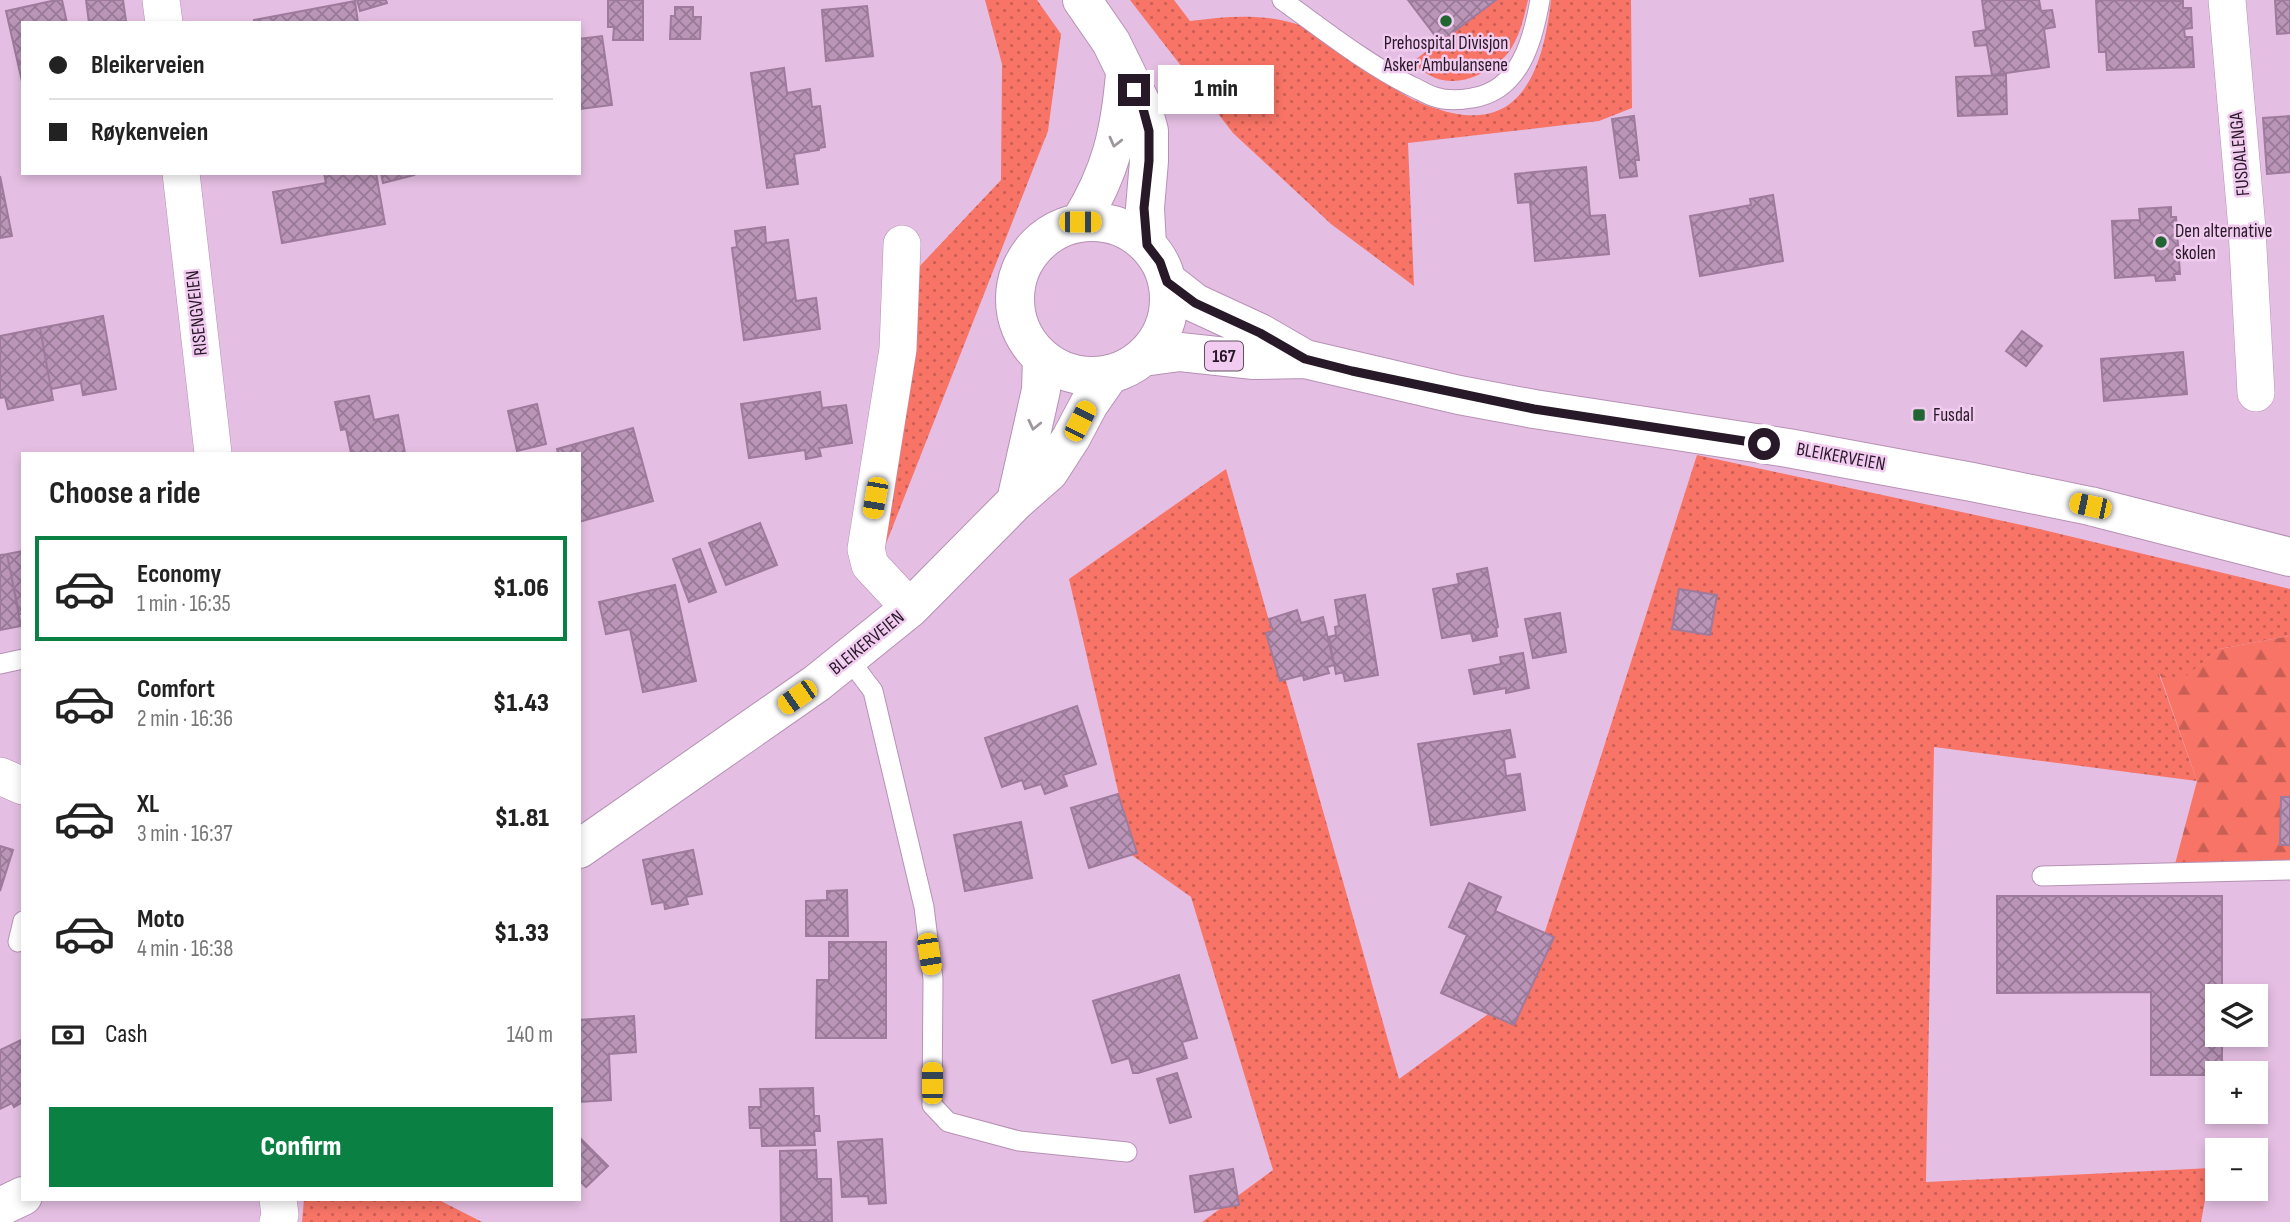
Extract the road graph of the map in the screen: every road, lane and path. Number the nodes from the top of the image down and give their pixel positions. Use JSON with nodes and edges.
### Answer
{"nodes":[{"id":1,"x":161,"y":0,"type":"edge"},
{"id":2,"x":1082,"y":0,"type":"edge"},
{"id":3,"x":1282,"y":0,"type":"edge"},
{"id":4,"x":1540,"y":0,"type":"edge"},
{"id":5,"x":2227,"y":0,"type":"edge"},
{"id":6,"x":163,"y":21,"type":"edge"},
{"id":7,"x":1125,"y":74,"type":"junction"},
{"id":8,"x":181,"y":175,"type":"edge"},
{"id":9,"x":1080,"y":222,"type":"junction"},
{"id":10,"x":902,"y":244,"type":"dead end"},
{"id":11,"x":1147,"y":245,"type":"junction"},
{"id":12,"x":1167,"y":282,"type":"junction"},
{"id":13,"x":1042,"y":358,"type":"junction"},
{"id":14,"x":1305,"y":359,"type":"junction"},
{"id":15,"x":1127,"y":366,"type":"junction"},
{"id":16,"x":2256,"y":393,"type":"dead end"},
{"id":17,"x":213,"y":452,"type":"edge"},
{"id":18,"x":1016,"y":501,"type":"junction"},
{"id":19,"x":2290,"y":557,"type":"edge"},
{"id":20,"x":909,"y":608,"type":"junction"},
{"id":21,"x":848,"y":658,"type":"junction"},
{"id":22,"x":21,"y":659,"type":"edge"},
{"id":23,"x":0,"y":664,"type":"edge"},
{"id":24,"x":0,"y":776,"type":"edge"},
{"id":25,"x":21,"y":785,"type":"edge"},
{"id":26,"x":581,"y":848,"type":"edge"},
{"id":27,"x":2290,"y":870,"type":"edge"},
{"id":28,"x":2042,"y":876,"type":"dead end"},
{"id":29,"x":21,"y":929,"type":"edge"},
{"id":30,"x":18,"y":942,"type":"dead end"},
{"id":31,"x":1127,"y":1152,"type":"dead end"},
{"id":32,"x":21,"y":1197,"type":"edge"},
{"id":33,"x":278,"y":1201,"type":"edge"},
{"id":34,"x":0,"y":1207,"type":"edge"},
{"id":35,"x":278,"y":1222,"type":"edge"}],
"edges":[{"from":1,"to":6,"type":"street"},
{"from":2,"to":7,"type":"main road","number":"167"},
{"from":3,"to":4,"type":"lane"},
{"from":5,"to":16,"type":"street","name":"FUSDALENGA"},
{"from":7,"to":9,"type":"main road","number":"167","one_way":true},
{"from":7,"to":11,"type":"main road","number":"167"},
{"from":8,"to":17,"type":"street","name":"RISENGVEIEN"},
{"from":9,"to":11,"type":"main road","number":"167"},
{"from":9,"to":13,"type":"main road","number":"167"},
{"from":10,"to":20,"type":"street","name":"BLEIKERVEIEN"},
{"from":11,"to":12,"type":"main road","number":"167"},
{"from":12,"to":14,"type":"main road","name":"BLEIKERVEIEN","number":"167"},
{"from":12,"to":15,"type":"main road","number":"167"},
{"from":13,"to":15,"type":"main road","number":"167"},
{"from":13,"to":18,"type":"main road","one_way":true},
{"from":14,"to":15,"type":"main road","name":"BLEIKERVEIEN","number":"167"},
{"from":14,"to":19,"type":"main road","name":"BLEIKERVEIEN","number":"167"},
{"from":15,"to":18,"type":"main road"},
{"from":18,"to":20,"type":"main road"},
{"from":20,"to":21,"type":"main road","name":"BLEIKERVEIEN"},
{"from":21,"to":26,"type":"main road","name":"BLEIKERVEIEN"},
{"from":21,"to":31,"type":"lane"},
{"from":22,"to":23,"type":"lane"},
{"from":24,"to":25,"type":"street"},
{"from":27,"to":28,"type":"lane"},
{"from":29,"to":30,"type":"lane"},
{"from":32,"to":34,"type":"main road"},
{"from":33,"to":35,"type":"street"}]}
